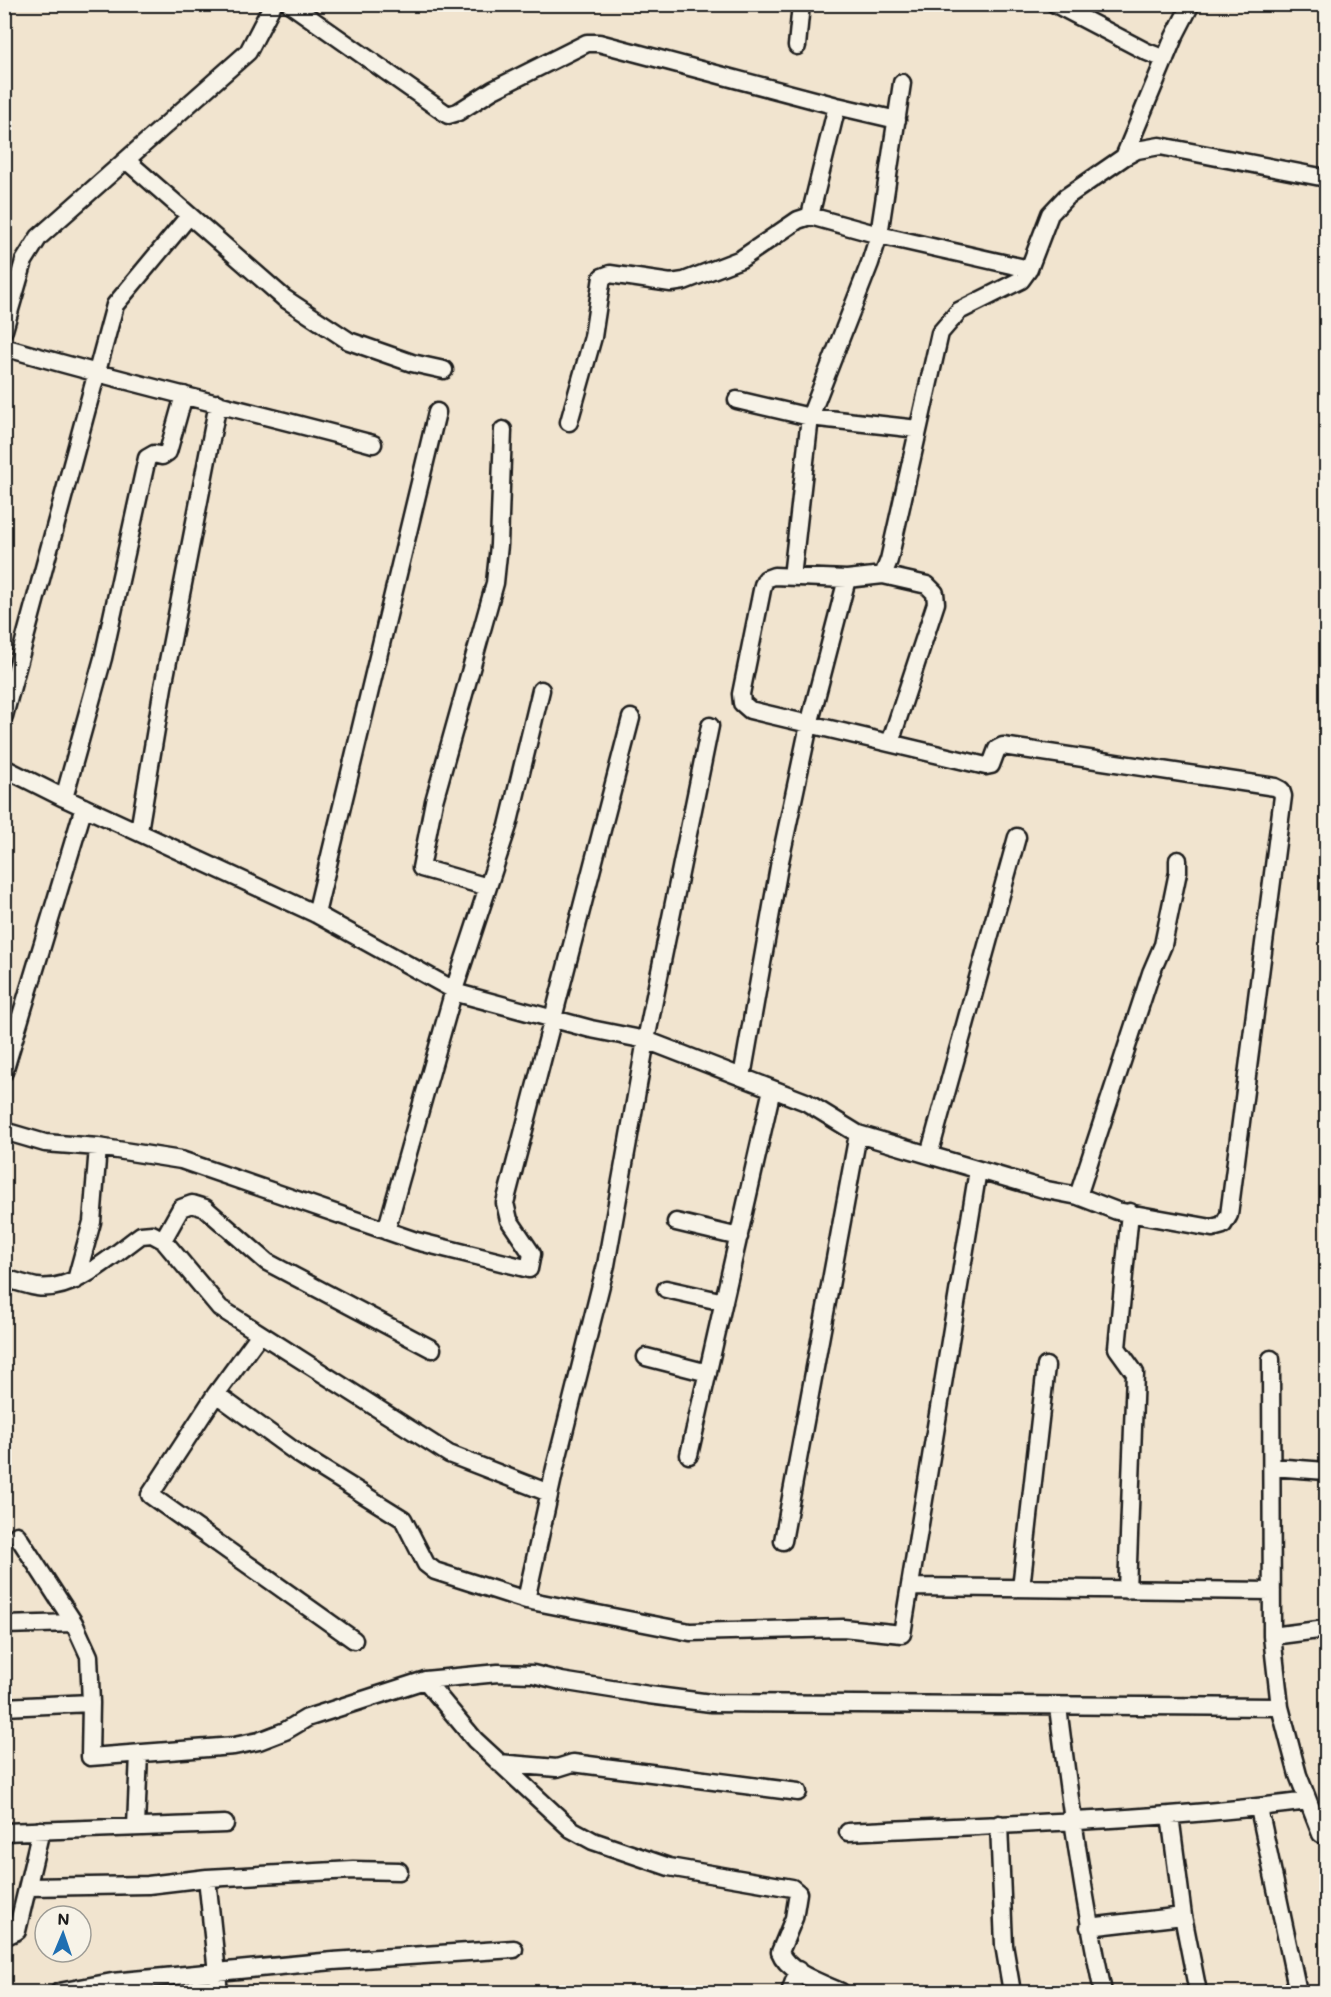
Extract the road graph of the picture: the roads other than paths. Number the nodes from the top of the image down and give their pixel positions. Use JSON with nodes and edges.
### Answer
{"nodes":[{"id":1,"x":273,"y":4,"type":"edge"},
{"id":2,"x":290,"y":4,"type":"edge"},
{"id":3,"x":801,"y":4,"type":"edge"},
{"id":4,"x":1055,"y":4,"type":"edge"},
{"id":5,"x":1191,"y":4,"type":"edge"},
{"id":6,"x":797,"y":46,"type":"dead end"},
{"id":7,"x":1165,"y":59,"type":"junction"},
{"id":8,"x":902,"y":83,"type":"dead end"},
{"id":9,"x":837,"y":106,"type":"junction"},
{"id":10,"x":897,"y":120,"type":"junction"},
{"id":11,"x":1124,"y":157,"type":"junction"},
{"id":12,"x":126,"y":160,"type":"junction"},
{"id":13,"x":1326,"y":178,"type":"edge"},
{"id":14,"x":189,"y":216,"type":"junction"},
{"id":15,"x":810,"y":216,"type":"junction"},
{"id":16,"x":879,"y":235,"type":"junction"},
{"id":17,"x":1029,"y":269,"type":"junction"},
{"id":18,"x":4,"y":330,"type":"edge"},
{"id":19,"x":4,"y":347,"type":"edge"},
{"id":20,"x":444,"y":370,"type":"dead end"},
{"id":21,"x":95,"y":374,"type":"junction"},
{"id":22,"x":184,"y":395,"type":"junction"},
{"id":23,"x":737,"y":400,"type":"dead end"},
{"id":24,"x":218,"y":403,"type":"junction"},
{"id":25,"x":437,"y":412,"type":"dead end"},
{"id":26,"x":810,"y":417,"type":"junction"},
{"id":27,"x":568,"y":422,"type":"dead end"},
{"id":28,"x":918,"y":429,"type":"junction"},
{"id":29,"x":503,"y":430,"type":"dead end"},
{"id":30,"x":373,"y":444,"type":"dead end"},
{"id":31,"x":884,"y":575,"type":"junction"},
{"id":32,"x":792,"y":577,"type":"junction"},
{"id":33,"x":848,"y":579,"type":"junction"},
{"id":34,"x":541,"y":690,"type":"dead end"},
{"id":35,"x":4,"y":716,"type":"edge"},
{"id":36,"x":631,"y":718,"type":"dead end"},
{"id":37,"x":809,"y":725,"type":"junction"},
{"id":38,"x":710,"y":726,"type":"dead end"},
{"id":39,"x":890,"y":743,"type":"junction"},
{"id":40,"x":4,"y":768,"type":"edge"},
{"id":41,"x":64,"y":798,"type":"junction"},
{"id":42,"x":84,"y":807,"type":"junction"},
{"id":43,"x":139,"y":831,"type":"junction"},
{"id":44,"x":1017,"y":837,"type":"dead end"},
{"id":45,"x":1178,"y":860,"type":"dead end"},
{"id":46,"x":488,"y":887,"type":"junction"},
{"id":47,"x":316,"y":914,"type":"junction"},
{"id":48,"x":454,"y":990,"type":"junction"},
{"id":49,"x":553,"y":1019,"type":"junction"},
{"id":50,"x":646,"y":1040,"type":"junction"},
{"id":51,"x":4,"y":1072,"type":"edge"},
{"id":52,"x":742,"y":1077,"type":"junction"},
{"id":53,"x":772,"y":1089,"type":"junction"},
{"id":54,"x":4,"y":1131,"type":"edge"},
{"id":55,"x":858,"y":1134,"type":"junction"},
{"id":56,"x":98,"y":1147,"type":"junction"},
{"id":57,"x":929,"y":1155,"type":"junction"},
{"id":58,"x":978,"y":1170,"type":"junction"},
{"id":59,"x":1078,"y":1196,"type":"junction"},
{"id":60,"x":1130,"y":1212,"type":"junction"},
{"id":61,"x":676,"y":1222,"type":"dead end"},
{"id":62,"x":386,"y":1231,"type":"junction"},
{"id":63,"x":738,"y":1237,"type":"junction"},
{"id":64,"x":163,"y":1240,"type":"junction"},
{"id":65,"x":4,"y":1278,"type":"edge"},
{"id":66,"x":75,"y":1280,"type":"junction"},
{"id":67,"x":666,"y":1289,"type":"dead end"},
{"id":68,"x":724,"y":1302,"type":"junction"},
{"id":69,"x":260,"y":1334,"type":"junction"},
{"id":70,"x":432,"y":1349,"type":"dead end"},
{"id":71,"x":646,"y":1357,"type":"dead end"},
{"id":72,"x":1271,"y":1359,"type":"dead end"},
{"id":73,"x":1046,"y":1366,"type":"dead end"},
{"id":74,"x":708,"y":1373,"type":"junction"},
{"id":75,"x":216,"y":1394,"type":"junction"},
{"id":76,"x":689,"y":1455,"type":"dead end"},
{"id":77,"x":1272,"y":1467,"type":"junction"},
{"id":78,"x":1326,"y":1471,"type":"edge"},
{"id":79,"x":549,"y":1494,"type":"junction"},
{"id":80,"x":17,"y":1535,"type":"dead end"},
{"id":81,"x":783,"y":1541,"type":"dead end"},
{"id":82,"x":910,"y":1587,"type":"junction"},
{"id":83,"x":1021,"y":1588,"type":"junction"},
{"id":84,"x":1127,"y":1590,"type":"junction"},
{"id":85,"x":1272,"y":1591,"type":"junction"},
{"id":86,"x":526,"y":1600,"type":"junction"},
{"id":87,"x":74,"y":1623,"type":"junction"},
{"id":88,"x":4,"y":1625,"type":"edge"},
{"id":89,"x":1326,"y":1629,"type":"edge"},
{"id":90,"x":1272,"y":1636,"type":"junction"},
{"id":91,"x":354,"y":1640,"type":"dead end"},
{"id":92,"x":425,"y":1680,"type":"junction"},
{"id":93,"x":91,"y":1703,"type":"junction"},
{"id":94,"x":4,"y":1707,"type":"edge"},
{"id":95,"x":1058,"y":1707,"type":"junction"},
{"id":96,"x":1280,"y":1707,"type":"junction"},
{"id":97,"x":139,"y":1753,"type":"junction"},
{"id":98,"x":499,"y":1762,"type":"junction"},
{"id":99,"x":798,"y":1792,"type":"dead end"},
{"id":100,"x":1308,"y":1801,"type":"junction"},
{"id":101,"x":1259,"y":1808,"type":"junction"},
{"id":102,"x":1170,"y":1815,"type":"junction"},
{"id":103,"x":1072,"y":1821,"type":"junction"},
{"id":104,"x":225,"y":1824,"type":"dead end"},
{"id":105,"x":999,"y":1824,"type":"junction"},
{"id":106,"x":136,"y":1827,"type":"junction"},
{"id":107,"x":41,"y":1830,"type":"junction"},
{"id":108,"x":4,"y":1832,"type":"edge"},
{"id":109,"x":848,"y":1833,"type":"dead end"},
{"id":110,"x":1326,"y":1833,"type":"edge"},
{"id":111,"x":399,"y":1871,"type":"dead end"},
{"id":112,"x":207,"y":1878,"type":"junction"},
{"id":113,"x":29,"y":1887,"type":"junction"},
{"id":114,"x":1184,"y":1916,"type":"junction"},
{"id":115,"x":1089,"y":1927,"type":"junction"},
{"id":116,"x":4,"y":1937,"type":"edge"},
{"id":117,"x":514,"y":1949,"type":"dead end"},
{"id":118,"x":798,"y":1970,"type":"junction"},
{"id":119,"x":217,"y":1974,"type":"junction"},
{"id":120,"x":59,"y":1992,"type":"edge"},
{"id":121,"x":219,"y":1992,"type":"edge"},
{"id":122,"x":790,"y":1992,"type":"edge"},
{"id":123,"x":841,"y":1992,"type":"edge"},
{"id":124,"x":1012,"y":1992,"type":"edge"},
{"id":125,"x":1103,"y":1992,"type":"edge"},
{"id":126,"x":1198,"y":1992,"type":"edge"},
{"id":127,"x":1298,"y":1992,"type":"edge"}],
"edges":[{"from":1,"to":12,"type":"street"},
{"from":2,"to":9,"type":"street"},
{"from":3,"to":6,"type":"street"},
{"from":4,"to":7,"type":"street"},
{"from":5,"to":7,"type":"street"},
{"from":7,"to":11,"type":"street"},
{"from":8,"to":10,"type":"street"},
{"from":9,"to":10,"type":"street"},
{"from":9,"to":15,"type":"street"},
{"from":10,"to":16,"type":"street"},
{"from":11,"to":13,"type":"street"},
{"from":11,"to":17,"type":"street"},
{"from":12,"to":14,"type":"street"},
{"from":12,"to":18,"type":"street"},
{"from":14,"to":20,"type":"street"},
{"from":14,"to":21,"type":"street"},
{"from":15,"to":16,"type":"street"},
{"from":15,"to":27,"type":"street"},
{"from":16,"to":17,"type":"street"},
{"from":16,"to":26,"type":"street"},
{"from":17,"to":28,"type":"street"},
{"from":19,"to":21,"type":"street"},
{"from":21,"to":22,"type":"street"},
{"from":21,"to":35,"type":"street"},
{"from":22,"to":24,"type":"street"},
{"from":22,"to":41,"type":"street"},
{"from":23,"to":26,"type":"street"},
{"from":24,"to":30,"type":"street"},
{"from":24,"to":43,"type":"street"},
{"from":25,"to":47,"type":"street"},
{"from":26,"to":28,"type":"street"},
{"from":26,"to":32,"type":"street"},
{"from":28,"to":31,"type":"street"},
{"from":29,"to":46,"type":"street"},
{"from":31,"to":33,"type":"street"},
{"from":31,"to":39,"type":"street"},
{"from":32,"to":33,"type":"street"},
{"from":32,"to":37,"type":"street"},
{"from":33,"to":37,"type":"street"},
{"from":34,"to":46,"type":"street"},
{"from":36,"to":49,"type":"street"},
{"from":37,"to":39,"type":"street"},
{"from":37,"to":52,"type":"street"},
{"from":38,"to":50,"type":"street"},
{"from":39,"to":60,"type":"street"},
{"from":40,"to":41,"type":"street"},
{"from":41,"to":42,"type":"street"},
{"from":42,"to":43,"type":"street"},
{"from":42,"to":51,"type":"street"},
{"from":43,"to":47,"type":"street"},
{"from":44,"to":57,"type":"street"},
{"from":45,"to":59,"type":"street"},
{"from":46,"to":48,"type":"street"},
{"from":47,"to":48,"type":"street"},
{"from":48,"to":49,"type":"street"},
{"from":48,"to":62,"type":"street"},
{"from":49,"to":50,"type":"street"},
{"from":49,"to":62,"type":"street"},
{"from":50,"to":52,"type":"street"},
{"from":50,"to":79,"type":"street"},
{"from":52,"to":53,"type":"street"},
{"from":53,"to":55,"type":"street"},
{"from":53,"to":63,"type":"street"},
{"from":54,"to":56,"type":"street"},
{"from":55,"to":57,"type":"street"},
{"from":55,"to":81,"type":"street"},
{"from":56,"to":62,"type":"street"},
{"from":56,"to":66,"type":"street"},
{"from":57,"to":58,"type":"street"},
{"from":58,"to":59,"type":"street"},
{"from":58,"to":82,"type":"street"},
{"from":59,"to":60,"type":"street"},
{"from":60,"to":84,"type":"street"},
{"from":61,"to":63,"type":"street"},
{"from":63,"to":68,"type":"street"},
{"from":64,"to":66,"type":"street"},
{"from":64,"to":69,"type":"street"},
{"from":64,"to":70,"type":"street"},
{"from":65,"to":66,"type":"street"},
{"from":67,"to":68,"type":"street"},
{"from":68,"to":74,"type":"street"},
{"from":69,"to":75,"type":"street"},
{"from":69,"to":79,"type":"street"},
{"from":71,"to":74,"type":"street"},
{"from":72,"to":77,"type":"street"},
{"from":73,"to":83,"type":"street"},
{"from":74,"to":76,"type":"street"},
{"from":75,"to":86,"type":"street"},
{"from":75,"to":91,"type":"street"},
{"from":77,"to":78,"type":"street"},
{"from":77,"to":85,"type":"street"},
{"from":79,"to":86,"type":"street"},
{"from":80,"to":87,"type":"street"},
{"from":82,"to":83,"type":"street"},
{"from":82,"to":86,"type":"street"},
{"from":83,"to":84,"type":"street"},
{"from":84,"to":85,"type":"street"},
{"from":85,"to":90,"type":"street"},
{"from":87,"to":88,"type":"street"},
{"from":87,"to":93,"type":"street"},
{"from":89,"to":90,"type":"street"},
{"from":90,"to":96,"type":"street"},
{"from":92,"to":95,"type":"street"},
{"from":92,"to":97,"type":"street"},
{"from":92,"to":98,"type":"street"},
{"from":93,"to":94,"type":"street"},
{"from":93,"to":97,"type":"street"},
{"from":95,"to":96,"type":"street"},
{"from":95,"to":103,"type":"street"},
{"from":96,"to":100,"type":"street"},
{"from":97,"to":106,"type":"street"},
{"from":98,"to":99,"type":"street"},
{"from":98,"to":118,"type":"street"},
{"from":100,"to":101,"type":"street"},
{"from":100,"to":110,"type":"street"},
{"from":101,"to":102,"type":"street"},
{"from":101,"to":127,"type":"street"},
{"from":102,"to":103,"type":"street"},
{"from":102,"to":114,"type":"street"},
{"from":103,"to":105,"type":"street"},
{"from":103,"to":115,"type":"street"},
{"from":104,"to":106,"type":"street"},
{"from":105,"to":109,"type":"street"},
{"from":105,"to":124,"type":"street"},
{"from":106,"to":107,"type":"street"},
{"from":107,"to":108,"type":"street"},
{"from":107,"to":113,"type":"street"},
{"from":111,"to":112,"type":"street"},
{"from":112,"to":113,"type":"street"},
{"from":112,"to":119,"type":"street"},
{"from":113,"to":116,"type":"street"},
{"from":114,"to":115,"type":"street"},
{"from":114,"to":126,"type":"street"},
{"from":115,"to":125,"type":"street"},
{"from":117,"to":119,"type":"street"},
{"from":118,"to":122,"type":"street"},
{"from":118,"to":123,"type":"street"},
{"from":119,"to":120,"type":"street"},
{"from":119,"to":121,"type":"street"}]}
